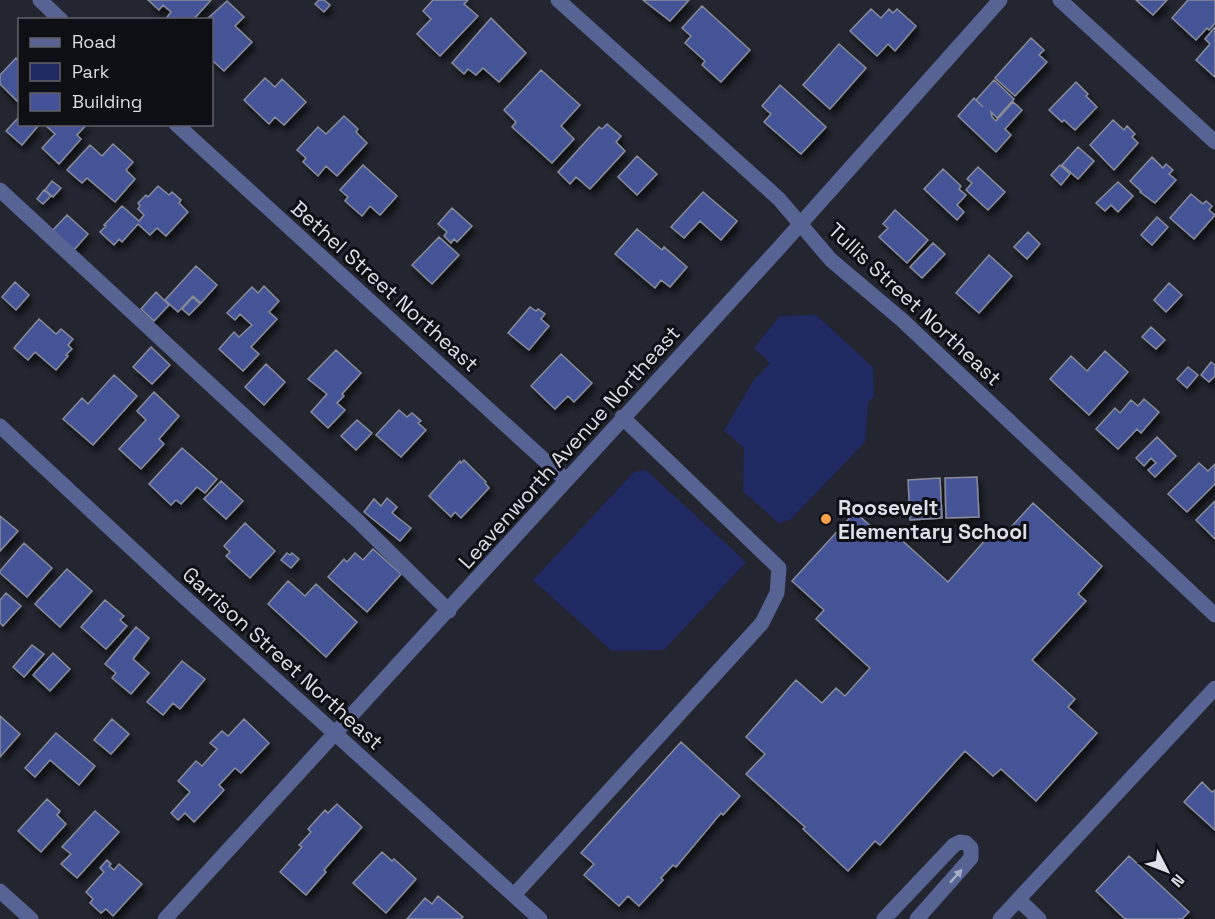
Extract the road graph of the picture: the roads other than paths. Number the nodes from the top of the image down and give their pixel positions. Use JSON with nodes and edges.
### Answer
{"nodes":[{"id":1,"x":40,"y":0,"type":"edge"},
{"id":2,"x":558,"y":0,"type":"edge"},
{"id":3,"x":1000,"y":0,"type":"edge"},
{"id":4,"x":1060,"y":0,"type":"edge"},
{"id":5,"x":59,"y":18,"type":"edge"},
{"id":6,"x":178,"y":126,"type":"edge"},
{"id":7,"x":1215,"y":142,"type":"edge"},
{"id":8,"x":0,"y":190,"type":"edge"},
{"id":9,"x":801,"y":223,"type":"junction"},
{"id":10,"x":622,"y":417,"type":"junction"},
{"id":11,"x":0,"y":426,"type":"edge"},
{"id":12,"x":565,"y":480,"type":"junction"},
{"id":13,"x":449,"y":611,"type":"junction"},
{"id":14,"x":1215,"y":615,"type":"edge"},
{"id":15,"x":1215,"y":688,"type":"edge"},
{"id":16,"x":336,"y":734,"type":"junction"},
{"id":17,"x":0,"y":891,"type":"edge"},
{"id":18,"x":514,"y":895,"type":"junction"},
{"id":19,"x":1018,"y":900,"type":"junction"},
{"id":20,"x":32,"y":919,"type":"edge"},
{"id":21,"x":165,"y":919,"type":"edge"},
{"id":22,"x":540,"y":919,"type":"edge"},
{"id":23,"x":884,"y":919,"type":"edge"},
{"id":24,"x":916,"y":919,"type":"edge"},
{"id":25,"x":1000,"y":919,"type":"edge"},
{"id":26,"x":1039,"y":919,"type":"edge"}],
"edges":[{"from":1,"to":5,"type":"street"},
{"from":2,"to":9,"type":"street","name":"Tullis Street Northeast"},
{"from":3,"to":9,"type":"street","name":"Leavenworth Avenue Northeast"},
{"from":4,"to":7,"type":"street"},
{"from":6,"to":12,"type":"street","name":"Bethel Street Northeast"},
{"from":8,"to":13,"type":"street"},
{"from":9,"to":10,"type":"street","name":"Leavenworth Avenue Northeast"},
{"from":9,"to":14,"type":"street","name":"Tullis Street Northeast"},
{"from":10,"to":12,"type":"street","name":"Leavenworth Avenue Northeast"},
{"from":10,"to":18,"type":"street"},
{"from":11,"to":16,"type":"street","name":"Garrison Street Northeast"},
{"from":12,"to":13,"type":"street","name":"Leavenworth Avenue Northeast"},
{"from":13,"to":16,"type":"street","name":"Leavenworth Avenue Northeast"},
{"from":15,"to":19,"type":"street"},
{"from":16,"to":18,"type":"street","name":"Garrison Street Northeast"},
{"from":16,"to":21,"type":"street","name":"Leavenworth Avenue Northeast"},
{"from":17,"to":20,"type":"street"},
{"from":18,"to":22,"type":"street","name":"Garrison Street Northeast"},
{"from":19,"to":25,"type":"street"},
{"from":19,"to":26,"type":"street"},
{"from":24,"to":23,"type":"street","one_way":true}]}
